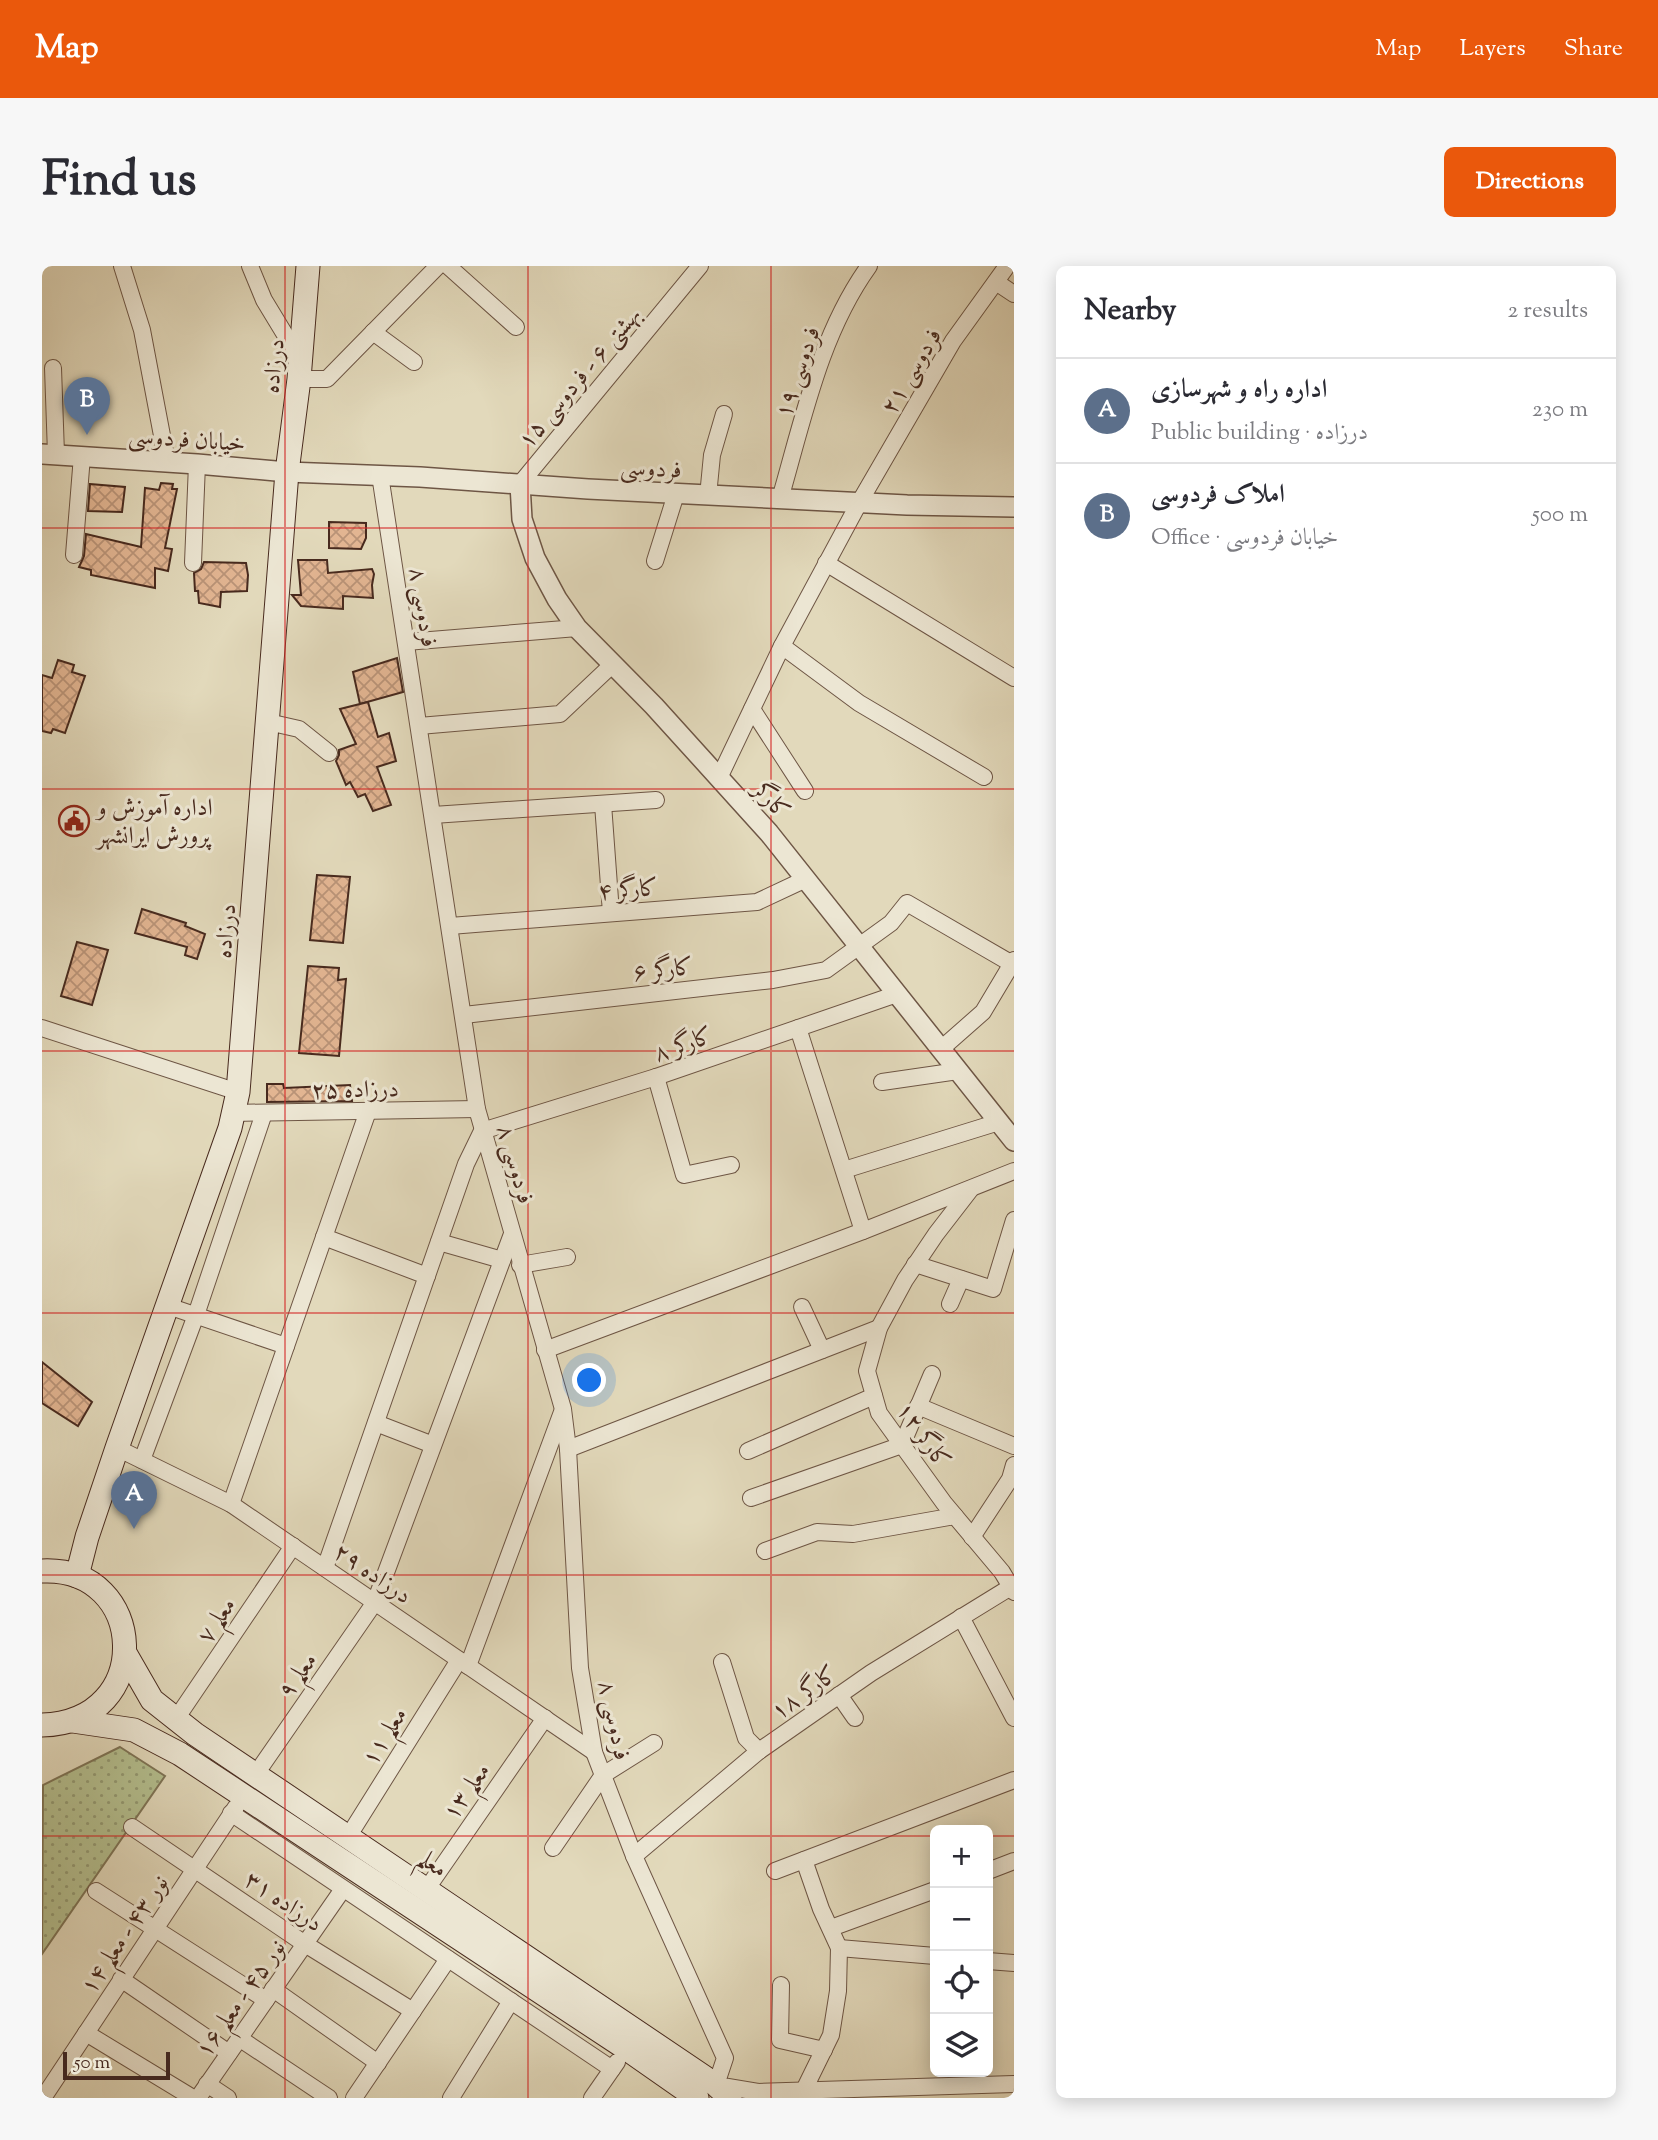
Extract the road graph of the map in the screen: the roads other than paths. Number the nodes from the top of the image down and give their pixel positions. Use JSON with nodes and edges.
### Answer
{"nodes":[{"id":1,"x":122,"y":266,"type":"edge"},
{"id":2,"x":250,"y":266,"type":"edge"},
{"id":3,"x":308,"y":266,"type":"edge"},
{"id":4,"x":438,"y":266,"type":"edge"},
{"id":5,"x":448,"y":266,"type":"edge"},
{"id":6,"x":700,"y":266,"type":"edge"},
{"id":7,"x":869,"y":266,"type":"edge"},
{"id":8,"x":1007,"y":266,"type":"edge"},
{"id":9,"x":996,"y":282,"type":"junction"},
{"id":10,"x":1014,"y":294,"type":"edge"},
{"id":11,"x":516,"y":327,"type":"dead end"},
{"id":12,"x":373,"y":332,"type":"junction"},
{"id":13,"x":414,"y":362,"type":"dead end"},
{"id":14,"x":53,"y":368,"type":"dead end"},
{"id":15,"x":300,"y":370,"type":"junction"},
{"id":16,"x":724,"y":414,"type":"dead end"},
{"id":17,"x":49,"y":454,"type":"edge"},
{"id":18,"x":82,"y":456,"type":"junction"},
{"id":19,"x":167,"y":462,"type":"junction"},
{"id":20,"x":197,"y":464,"type":"junction"},
{"id":21,"x":287,"y":472,"type":"junction"},
{"id":22,"x":380,"y":475,"type":"junction"},
{"id":23,"x":520,"y":484,"type":"junction"},
{"id":24,"x":676,"y":494,"type":"junction"},
{"id":25,"x":708,"y":496,"type":"junction"},
{"id":26,"x":780,"y":499,"type":"junction"},
{"id":27,"x":859,"y":503,"type":"junction"},
{"id":28,"x":1014,"y":507,"type":"edge"},
{"id":29,"x":74,"y":555,"type":"dead end"},
{"id":30,"x":655,"y":561,"type":"dead end"},
{"id":31,"x":193,"y":563,"type":"dead end"},
{"id":32,"x":827,"y":563,"type":"junction"},
{"id":33,"x":577,"y":628,"type":"junction"},
{"id":34,"x":406,"y":642,"type":"junction"},
{"id":35,"x":782,"y":646,"type":"junction"},
{"id":36,"x":613,"y":664,"type":"junction"},
{"id":37,"x":1014,"y":678,"type":"edge"},
{"id":38,"x":752,"y":709,"type":"junction"},
{"id":39,"x":268,"y":722,"type":"junction"},
{"id":40,"x":419,"y":726,"type":"junction"},
{"id":41,"x":329,"y":753,"type":"dead end"},
{"id":42,"x":985,"y":777,"type":"dead end"},
{"id":43,"x":719,"y":778,"type":"junction"},
{"id":44,"x":805,"y":791,"type":"dead end"},
{"id":45,"x":656,"y":800,"type":"dead end"},
{"id":46,"x":603,"y":804,"type":"junction"},
{"id":47,"x":433,"y":815,"type":"junction"},
{"id":48,"x":806,"y":879,"type":"junction"},
{"id":49,"x":611,"y":913,"type":"junction"},
{"id":50,"x":450,"y":926,"type":"junction"},
{"id":51,"x":859,"y":947,"type":"junction"},
{"id":52,"x":1013,"y":963,"type":"edge"},
{"id":53,"x":897,"y":994,"type":"junction"},
{"id":54,"x":464,"y":1015,"type":"junction"},
{"id":55,"x":42,"y":1028,"type":"edge"},
{"id":56,"x":798,"y":1028,"type":"junction"},
{"id":57,"x":941,"y":1049,"type":"junction"},
{"id":58,"x":958,"y":1071,"type":"junction"},
{"id":59,"x":656,"y":1077,"type":"junction"},
{"id":60,"x":882,"y":1082,"type":"dead end"},
{"id":61,"x":236,"y":1102,"type":"junction"},
{"id":62,"x":477,"y":1109,"type":"junction"},
{"id":63,"x":368,"y":1111,"type":"junction"},
{"id":64,"x":264,"y":1112,"type":"junction"},
{"id":65,"x":999,"y":1122,"type":"junction"},
{"id":66,"x":482,"y":1131,"type":"junction"},
{"id":67,"x":1014,"y":1141,"type":"edge"},
{"id":68,"x":731,"y":1165,"type":"dead end"},
{"id":69,"x":844,"y":1170,"type":"junction"},
{"id":70,"x":1014,"y":1171,"type":"edge"},
{"id":71,"x":971,"y":1189,"type":"junction"},
{"id":72,"x":1014,"y":1220,"type":"edge"},
{"id":73,"x":863,"y":1231,"type":"junction"},
{"id":74,"x":512,"y":1234,"type":"junction"},
{"id":75,"x":324,"y":1237,"type":"junction"},
{"id":76,"x":439,"y":1242,"type":"junction"},
{"id":77,"x":567,"y":1257,"type":"dead end"},
{"id":78,"x":502,"y":1260,"type":"junction"},
{"id":79,"x":915,"y":1264,"type":"junction"},
{"id":80,"x":520,"y":1265,"type":"junction"},
{"id":81,"x":427,"y":1276,"type":"junction"},
{"id":82,"x":961,"y":1279,"type":"junction"},
{"id":83,"x":950,"y":1304,"type":"dead end"},
{"id":84,"x":167,"y":1306,"type":"junction"},
{"id":85,"x":802,"y":1307,"type":"dead end"},
{"id":86,"x":196,"y":1315,"type":"junction"},
{"id":87,"x":879,"y":1328,"type":"junction"},
{"id":88,"x":286,"y":1346,"type":"junction"},
{"id":89,"x":545,"y":1350,"type":"junction"},
{"id":90,"x":822,"y":1350,"type":"junction"},
{"id":91,"x":932,"y":1374,"type":"dead end"},
{"id":92,"x":874,"y":1396,"type":"junction"},
{"id":93,"x":918,"y":1406,"type":"junction"},
{"id":94,"x":563,"y":1409,"type":"junction"},
{"id":95,"x":376,"y":1423,"type":"junction"},
{"id":96,"x":433,"y":1445,"type":"junction"},
{"id":97,"x":902,"y":1445,"type":"junction"},
{"id":98,"x":1014,"y":1446,"type":"edge"},
{"id":99,"x":117,"y":1448,"type":"junction"},
{"id":100,"x":568,"y":1448,"type":"junction"},
{"id":101,"x":748,"y":1451,"type":"dead end"},
{"id":102,"x":142,"y":1460,"type":"junction"},
{"id":103,"x":1014,"y":1465,"type":"edge"},
{"id":104,"x":751,"y":1497,"type":"dead end"},
{"id":105,"x":231,"y":1504,"type":"junction"},
{"id":106,"x":955,"y":1516,"type":"junction"},
{"id":107,"x":972,"y":1536,"type":"junction"},
{"id":108,"x":293,"y":1546,"type":"junction"},
{"id":109,"x":765,"y":1550,"type":"dead end"},
{"id":110,"x":325,"y":1568,"type":"junction"},
{"id":111,"x":42,"y":1571,"type":"edge"},
{"id":112,"x":77,"y":1576,"type":"junction"},
{"id":113,"x":1013,"y":1588,"type":"edge"},
{"id":114,"x":375,"y":1602,"type":"junction"},
{"id":115,"x":961,"y":1617,"type":"junction"},
{"id":116,"x":125,"y":1653,"type":"junction"},
{"id":117,"x":722,"y":1662,"type":"dead end"},
{"id":118,"x":464,"y":1663,"type":"junction"},
{"id":119,"x":839,"y":1695,"type":"junction"},
{"id":120,"x":545,"y":1718,"type":"junction"},
{"id":121,"x":855,"y":1718,"type":"dead end"},
{"id":122,"x":1014,"y":1718,"type":"edge"},
{"id":123,"x":176,"y":1719,"type":"junction"},
{"id":124,"x":73,"y":1721,"type":"junction"},
{"id":125,"x":42,"y":1725,"type":"edge"},
{"id":126,"x":654,"y":1743,"type":"dead end"},
{"id":127,"x":759,"y":1751,"type":"junction"},
{"id":128,"x":594,"y":1752,"type":"junction"},
{"id":129,"x":257,"y":1774,"type":"junction"},
{"id":130,"x":603,"y":1774,"type":"junction"},
{"id":131,"x":1014,"y":1780,"type":"edge"},
{"id":132,"x":294,"y":1800,"type":"junction"},
{"id":133,"x":237,"y":1805,"type":"junction"},
{"id":134,"x":279,"y":1820,"type":"junction"},
{"id":135,"x":132,"y":1827,"type":"dead end"},
{"id":136,"x":348,"y":1837,"type":"junction"},
{"id":137,"x":553,"y":1848,"type":"dead end"},
{"id":138,"x":634,"y":1856,"type":"junction"},
{"id":139,"x":804,"y":1860,"type":"junction"},
{"id":140,"x":1014,"y":1861,"type":"edge"},
{"id":141,"x":195,"y":1868,"type":"junction"},
{"id":142,"x":993,"y":1869,"type":"edge"},
{"id":143,"x":775,"y":1871,"type":"dead end"},
{"id":144,"x":343,"y":1889,"type":"junction"},
{"id":145,"x":426,"y":1890,"type":"junction"},
{"id":146,"x":96,"y":1891,"type":"dead end"},
{"id":147,"x":930,"y":1892,"type":"edge"},
{"id":148,"x":831,"y":1928,"type":"junction"},
{"id":149,"x":155,"y":1929,"type":"junction"},
{"id":150,"x":305,"y":1944,"type":"junction"},
{"id":151,"x":839,"y":1948,"type":"junction"},
{"id":152,"x":930,"y":1956,"type":"edge"},
{"id":153,"x":448,"y":1959,"type":"junction"},
{"id":154,"x":993,"y":1961,"type":"edge"},
{"id":155,"x":1014,"y":1963,"type":"edge"},
{"id":156,"x":121,"y":1979,"type":"junction"},
{"id":157,"x":781,"y":1985,"type":"dead end"},
{"id":158,"x":270,"y":1995,"type":"junction"},
{"id":159,"x":511,"y":2001,"type":"junction"},
{"id":160,"x":413,"y":2011,"type":"junction"},
{"id":161,"x":86,"y":2033,"type":"junction"},
{"id":162,"x":239,"y":2038,"type":"junction"},
{"id":163,"x":627,"y":2049,"type":"junction"},
{"id":164,"x":824,"y":2050,"type":"junction"},
{"id":165,"x":229,"y":2053,"type":"junction"},
{"id":166,"x":378,"y":2063,"type":"junction"},
{"id":167,"x":612,"y":2069,"type":"junction"},
{"id":168,"x":207,"y":2084,"type":"junction"},
{"id":169,"x":1014,"y":2084,"type":"edge"},
{"id":170,"x":804,"y":2090,"type":"junction"},
{"id":171,"x":714,"y":2095,"type":"edge"},
{"id":172,"x":762,"y":2095,"type":"edge"},
{"id":173,"x":43,"y":2098,"type":"edge"},
{"id":174,"x":195,"y":2098,"type":"edge"},
{"id":175,"x":228,"y":2098,"type":"edge"},
{"id":176,"x":329,"y":2098,"type":"edge"},
{"id":177,"x":354,"y":2098,"type":"edge"},
{"id":178,"x":451,"y":2098,"type":"edge"},
{"id":179,"x":592,"y":2098,"type":"edge"}],
"edges":[{"from":1,"to":19,"type":"street"},
{"from":2,"to":15,"type":"street"},
{"from":3,"to":15,"type":"main road","name":"درزاده"},
{"from":4,"to":12,"type":"street"},
{"from":5,"to":11,"type":"street"},
{"from":6,"to":23,"type":"street","name":"بهشتی ۶ - فردوسی ۱۵"},
{"from":7,"to":26,"type":"street","name":"فردوسی ۱۹"},
{"from":8,"to":9,"type":"street","name":"فردوسی ۲۱"},
{"from":9,"to":10,"type":"street"},
{"from":9,"to":27,"type":"street","name":"فردوسی ۲۱"},
{"from":12,"to":13,"type":"street"},
{"from":12,"to":15,"type":"street"},
{"from":14,"to":17,"type":"street"},
{"from":15,"to":21,"type":"main road","name":"درزاده"},
{"from":16,"to":25,"type":"street"},
{"from":17,"to":18,"type":"street","name":"خیابان فردوسی"},
{"from":18,"to":19,"type":"street","name":"خیابان فردوسی"},
{"from":18,"to":29,"type":"street"},
{"from":19,"to":20,"type":"street","name":"خیابان فردوسی"},
{"from":20,"to":21,"type":"street","name":"خیابان فردوسی"},
{"from":20,"to":31,"type":"street"},
{"from":21,"to":22,"type":"street","name":"فردوسی"},
{"from":21,"to":39,"type":"main road","name":"درزاده"},
{"from":22,"to":23,"type":"street","name":"فردوسی"},
{"from":22,"to":34,"type":"street","name":"فردوسی ۸"},
{"from":23,"to":24,"type":"street","name":"فردوسی"},
{"from":23,"to":33,"type":"street","name":"کارگر"},
{"from":24,"to":25,"type":"street","name":"فردوسی"},
{"from":24,"to":30,"type":"street"},
{"from":25,"to":26,"type":"street","name":"فردوسی"},
{"from":26,"to":27,"type":"street","name":"فردوسی"},
{"from":27,"to":28,"type":"street","name":"فردوسی"},
{"from":27,"to":32,"type":"street","name":"فردوسی ۲۱"},
{"from":32,"to":35,"type":"street","name":"فردوسی ۲۱"},
{"from":32,"to":37,"type":"street"},
{"from":33,"to":34,"type":"street"},
{"from":33,"to":36,"type":"street","name":"کارگر"},
{"from":34,"to":40,"type":"street","name":"فردوسی ۸"},
{"from":35,"to":38,"type":"street","name":"فردوسی ۲۱"},
{"from":35,"to":42,"type":"street"},
{"from":36,"to":40,"type":"street"},
{"from":36,"to":43,"type":"street","name":"کارگر"},
{"from":38,"to":43,"type":"street","name":"فردوسی ۲۱"},
{"from":38,"to":44,"type":"street"},
{"from":39,"to":41,"type":"street"},
{"from":39,"to":61,"type":"main road","name":"درزاده"},
{"from":40,"to":47,"type":"street","name":"فردوسی ۸"},
{"from":43,"to":48,"type":"street","name":"کارگر"},
{"from":45,"to":46,"type":"street"},
{"from":46,"to":47,"type":"street"},
{"from":46,"to":49,"type":"street"},
{"from":47,"to":50,"type":"street","name":"فردوسی ۸"},
{"from":48,"to":49,"type":"street","name":"کارگر ۴"},
{"from":48,"to":51,"type":"street","name":"کارگر"},
{"from":49,"to":50,"type":"street","name":"کارگر ۴"},
{"from":50,"to":54,"type":"street","name":"فردوسی ۸"},
{"from":51,"to":52,"type":"street","name":"کارگر ۶"},
{"from":51,"to":53,"type":"street","name":"کارگر"},
{"from":51,"to":54,"type":"street","name":"کارگر ۶"},
{"from":52,"to":57,"type":"street"},
{"from":53,"to":56,"type":"street","name":"کارگر ۸"},
{"from":53,"to":57,"type":"street","name":"کارگر"},
{"from":54,"to":62,"type":"street","name":"فردوسی ۸"},
{"from":55,"to":61,"type":"street","name":"درزاده ۲۵"},
{"from":56,"to":59,"type":"street","name":"کارگر ۸"},
{"from":56,"to":69,"type":"street"},
{"from":57,"to":58,"type":"street","name":"کارگر"},
{"from":58,"to":60,"type":"street"},
{"from":58,"to":65,"type":"street","name":"کارگر"},
{"from":59,"to":66,"type":"street","name":"کارگر ۸"},
{"from":59,"to":68,"type":"street"},
{"from":61,"to":64,"type":"street","name":"درزاده ۲۵"},
{"from":61,"to":84,"type":"main road","name":"درزاده"},
{"from":62,"to":63,"type":"street","name":"درزاده ۲۵"},
{"from":62,"to":66,"type":"street","name":"فردوسی ۸"},
{"from":63,"to":64,"type":"street","name":"درزاده ۲۵"},
{"from":63,"to":75,"type":"street"},
{"from":64,"to":86,"type":"street"},
{"from":65,"to":67,"type":"street","name":"کارگر"},
{"from":65,"to":69,"type":"street"},
{"from":66,"to":74,"type":"street","name":"فردوسی ۸"},
{"from":66,"to":76,"type":"street"},
{"from":69,"to":73,"type":"street"},
{"from":70,"to":71,"type":"street"},
{"from":71,"to":73,"type":"street"},
{"from":71,"to":79,"type":"street","name":"کارگر ۱۲"},
{"from":72,"to":82,"type":"street"},
{"from":73,"to":89,"type":"street"},
{"from":74,"to":78,"type":"street","name":"معلم ۹"},
{"from":74,"to":80,"type":"street","name":"فردوسی ۸"},
{"from":75,"to":81,"type":"street"},
{"from":75,"to":88,"type":"street"},
{"from":76,"to":78,"type":"street"},
{"from":76,"to":81,"type":"street"},
{"from":77,"to":80,"type":"street"},
{"from":78,"to":96,"type":"street","name":"معلم ۹"},
{"from":79,"to":82,"type":"street"},
{"from":79,"to":87,"type":"street","name":"کارگر ۱۲"},
{"from":80,"to":89,"type":"street","name":"فردوسی ۸"},
{"from":81,"to":95,"type":"street"},
{"from":82,"to":83,"type":"street"},
{"from":84,"to":86,"type":"street"},
{"from":84,"to":99,"type":"main road","name":"درزاده"},
{"from":85,"to":90,"type":"street"},
{"from":86,"to":88,"type":"street"},
{"from":86,"to":102,"type":"street"},
{"from":87,"to":90,"type":"street"},
{"from":87,"to":92,"type":"street","name":"کارگر ۱۲"},
{"from":88,"to":105,"type":"street"},
{"from":89,"to":94,"type":"street","name":"فردوسی ۸"},
{"from":90,"to":100,"type":"street"},
{"from":91,"to":93,"type":"street"},
{"from":92,"to":97,"type":"street","name":"کارگر ۱۲"},
{"from":92,"to":101,"type":"street"},
{"from":93,"to":97,"type":"street"},
{"from":93,"to":98,"type":"street"},
{"from":94,"to":100,"type":"street","name":"فردوسی ۸"},
{"from":94,"to":118,"type":"street","name":"معلم ۱۱"},
{"from":95,"to":96,"type":"street"},
{"from":95,"to":110,"type":"street"},
{"from":96,"to":114,"type":"street","name":"معلم ۹"},
{"from":97,"to":104,"type":"street"},
{"from":97,"to":106,"type":"street","name":"کارگر ۱۲"},
{"from":99,"to":102,"type":"street","name":"درزاده ۲۹"},
{"from":99,"to":112,"type":"main road","name":"درزاده"},
{"from":100,"to":128,"type":"street","name":"فردوسی ۸"},
{"from":102,"to":105,"type":"street","name":"درزاده ۲۹"},
{"from":103,"to":107,"type":"street"},
{"from":105,"to":108,"type":"street","name":"درزاده ۲۹"},
{"from":106,"to":107,"type":"street","name":"کارگر ۱۲"},
{"from":106,"to":109,"type":"street"},
{"from":107,"to":113,"type":"street","name":"کارگر ۱۲"},
{"from":108,"to":110,"type":"street","name":"درزاده ۲۹"},
{"from":108,"to":123,"type":"street","name":"معلم ۷"},
{"from":110,"to":114,"type":"street","name":"درزاده ۲۹"},
{"from":111,"to":112,"type":"main road"},
{"from":112,"to":116,"type":"main road"},
{"from":113,"to":115,"type":"street","name":"کارگر ۱۸"},
{"from":114,"to":118,"type":"street","name":"درزاده ۲۹"},
{"from":114,"to":129,"type":"street","name":"معلم ۹"},
{"from":115,"to":119,"type":"street","name":"کارگر ۱۸"},
{"from":115,"to":122,"type":"street"},
{"from":116,"to":123,"type":"main road","name":"معلم"},
{"from":116,"to":124,"type":"main road"},
{"from":117,"to":127,"type":"street"},
{"from":118,"to":120,"type":"street","name":"درزاده ۲۹"},
{"from":118,"to":136,"type":"street","name":"معلم ۱۱"},
{"from":119,"to":121,"type":"street"},
{"from":119,"to":127,"type":"street","name":"کارگر ۱۸"},
{"from":120,"to":128,"type":"street","name":"درزاده ۲۹"},
{"from":120,"to":145,"type":"street","name":"معلم ۱۳"},
{"from":123,"to":129,"type":"main road","name":"معلم"},
{"from":124,"to":125,"type":"main road"},
{"from":124,"to":133,"type":"main road","name":"معلم"},
{"from":126,"to":130,"type":"street"},
{"from":127,"to":138,"type":"street","name":"کارگر ۱۸"},
{"from":128,"to":130,"type":"street","name":"فردوسی ۸"},
{"from":129,"to":132,"type":"main road","name":"معلم"},
{"from":130,"to":137,"type":"street"},
{"from":130,"to":138,"type":"street","name":"فردوسی ۸"},
{"from":131,"to":139,"type":"street"},
{"from":132,"to":134,"type":"main road"},
{"from":132,"to":136,"type":"main road","name":"معلم"},
{"from":133,"to":134,"type":"main road","name":"معلم"},
{"from":133,"to":141,"type":"street","name":"نور ۴۳ - معلم ۱۴"},
{"from":133,"to":144,"type":"street"},
{"from":134,"to":163,"type":"main road","name":"معلم"},
{"from":135,"to":141,"type":"street","name":"درزاده ۳۱"},
{"from":136,"to":145,"type":"main road","name":"معلم"},
{"from":138,"to":171,"type":"street","name":"فردوسی ۸"},
{"from":139,"to":143,"type":"street"},
{"from":139,"to":148,"type":"street"},
{"from":140,"to":142,"type":"street"},
{"from":141,"to":149,"type":"street","name":"نور ۴۳ - معلم ۱۴"},
{"from":141,"to":150,"type":"street","name":"درزاده ۳۱"},
{"from":144,"to":150,"type":"street","name":"نور ۴۵ - معلم ۱۶"},
{"from":144,"to":153,"type":"street"},
{"from":145,"to":171,"type":"main road","name":"معلم"},
{"from":146,"to":149,"type":"street"},
{"from":147,"to":148,"type":"street"},
{"from":148,"to":151,"type":"street"},
{"from":149,"to":156,"type":"street","name":"نور ۴۳ - معلم ۱۴"},
{"from":149,"to":158,"type":"street"},
{"from":150,"to":158,"type":"street","name":"نور ۴۵ - معلم ۱۶"},
{"from":150,"to":160,"type":"street","name":"درزاده ۳۱"},
{"from":151,"to":152,"type":"street"},
{"from":151,"to":164,"type":"street"},
{"from":153,"to":159,"type":"street"},
{"from":153,"to":160,"type":"street"},
{"from":154,"to":155,"type":"street"},
{"from":156,"to":161,"type":"street","name":"نور ۴۳ - معلم ۱۴"},
{"from":156,"to":165,"type":"street"},
{"from":157,"to":164,"type":"street"},
{"from":158,"to":162,"type":"street","name":"نور ۴۵ - معلم ۱۶"},
{"from":158,"to":166,"type":"street"},
{"from":159,"to":167,"type":"street"},
{"from":159,"to":178,"type":"street"},
{"from":160,"to":166,"type":"street"},
{"from":161,"to":173,"type":"street","name":"نور ۴۳ - معلم ۱۴"},
{"from":161,"to":174,"type":"street"},
{"from":162,"to":165,"type":"street","name":"نور ۴۵ - معلم ۱۶"},
{"from":162,"to":176,"type":"street"},
{"from":163,"to":167,"type":"street"},
{"from":163,"to":171,"type":"main road","name":"معلم"},
{"from":164,"to":170,"type":"street"},
{"from":165,"to":168,"type":"street","name":"نور ۴۵ - معلم ۱۶"},
{"from":166,"to":177,"type":"street"},
{"from":167,"to":179,"type":"street"},
{"from":168,"to":174,"type":"street","name":"نور ۴۵ - معلم ۱۶"},
{"from":168,"to":175,"type":"street"},
{"from":169,"to":170,"type":"street"},
{"from":170,"to":172,"type":"street"},
{"from":171,"to":172,"type":"street"}]}
